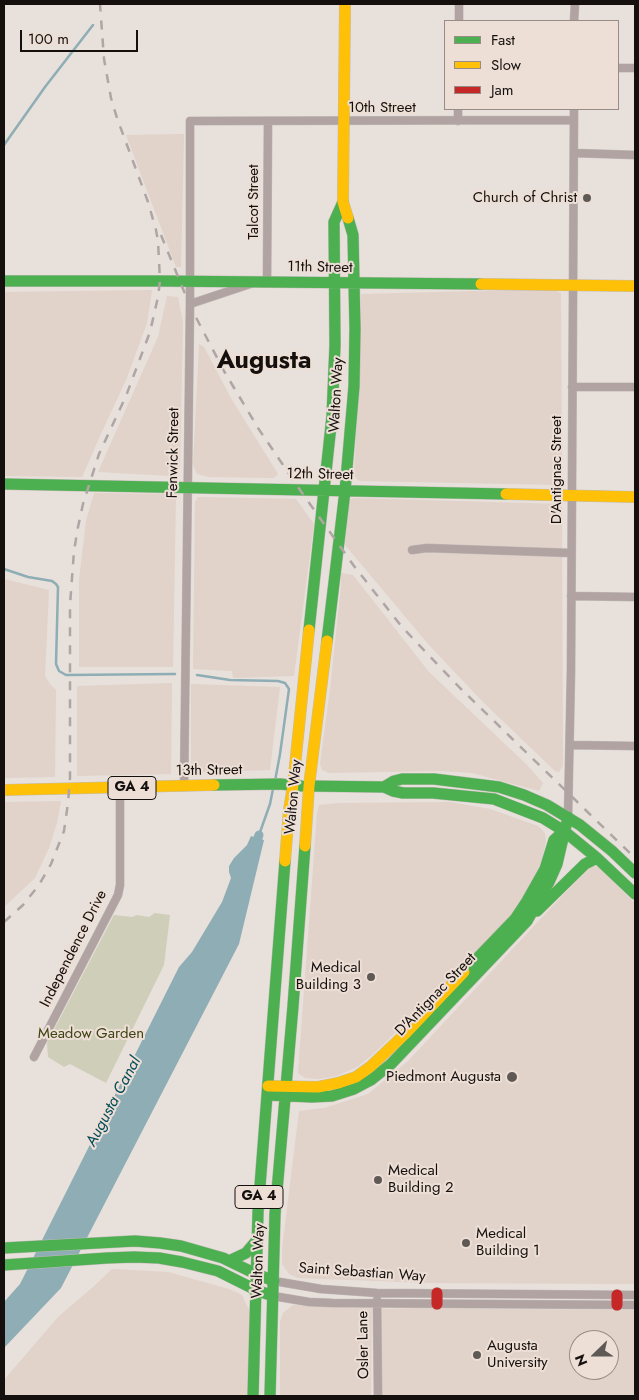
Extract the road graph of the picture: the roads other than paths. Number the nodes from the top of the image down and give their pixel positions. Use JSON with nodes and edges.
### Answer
{"nodes":[{"id":1,"x":345,"y":4,"type":"edge"},
{"id":2,"x":459,"y":4,"type":"edge"},
{"id":3,"x":575,"y":4,"type":"edge"},
{"id":4,"x":459,"y":20,"type":"edge"},
{"id":5,"x":574,"y":20,"type":"edge"},
{"id":6,"x":619,"y":68,"type":"edge"},
{"id":7,"x":635,"y":68,"type":"edge"},
{"id":8,"x":458,"y":110,"type":"edge"},
{"id":9,"x":574,"y":110,"type":"edge"},
{"id":10,"x":574,"y":120,"type":"junction"},
{"id":11,"x":190,"y":121,"type":"joint"},
{"id":12,"x":268,"y":121,"type":"junction"},
{"id":13,"x":344,"y":121,"type":"junction"},
{"id":14,"x":458,"y":121,"type":"junction"},
{"id":15,"x":574,"y":154,"type":"junction"},
{"id":16,"x":635,"y":155,"type":"edge"},
{"id":17,"x":343,"y":202,"type":"junction"},
{"id":18,"x":4,"y":281,"type":"edge"},
{"id":19,"x":190,"y":281,"type":"junction"},
{"id":20,"x":262,"y":282,"type":"junction"},
{"id":21,"x":334,"y":283,"type":"junction"},
{"id":22,"x":354,"y":283,"type":"junction"},
{"id":23,"x":573,"y":285,"type":"junction"},
{"id":24,"x":635,"y":286,"type":"edge"},
{"id":25,"x":190,"y":304,"type":"junction"},
{"id":26,"x":572,"y":386,"type":"junction"},
{"id":27,"x":635,"y":387,"type":"edge"},
{"id":28,"x":4,"y":484,"type":"edge"},
{"id":29,"x":187,"y":488,"type":"junction"},
{"id":30,"x":325,"y":491,"type":"junction"},
{"id":31,"x":345,"y":491,"type":"junction"},
{"id":32,"x":572,"y":496,"type":"junction"},
{"id":33,"x":635,"y":497,"type":"edge"},
{"id":34,"x":412,"y":550,"type":"dead end"},
{"id":35,"x":571,"y":553,"type":"junction"},
{"id":36,"x":571,"y":596,"type":"junction"},
{"id":37,"x":635,"y":597,"type":"edge"},
{"id":38,"x":570,"y":745,"type":"junction"},
{"id":39,"x":635,"y":746,"type":"edge"},
{"id":40,"x":293,"y":785,"type":"junction"},
{"id":41,"x":184,"y":786,"type":"junction"},
{"id":42,"x":309,"y":786,"type":"junction"},
{"id":43,"x":384,"y":787,"type":"junction"},
{"id":44,"x":120,"y":788,"type":"junction"},
{"id":45,"x":4,"y":790,"type":"edge"},
{"id":46,"x":568,"y":817,"type":"junction"},
{"id":47,"x":564,"y":830,"type":"junction"},
{"id":48,"x":597,"y":858,"type":"junction"},
{"id":49,"x":635,"y":873,"type":"edge"},
{"id":50,"x":635,"y":894,"type":"edge"},
{"id":51,"x":527,"y":920,"type":"junction"},
{"id":52,"x":34,"y":1057,"type":"dead end"},
{"id":53,"x":268,"y":1091,"type":"junction"},
{"id":54,"x":286,"y":1091,"type":"junction"},
{"id":55,"x":257,"y":1240,"type":"junction"},
{"id":56,"x":4,"y":1248,"type":"edge"},
{"id":57,"x":226,"y":1259,"type":"junction"},
{"id":58,"x":4,"y":1265,"type":"edge"},
{"id":59,"x":256,"y":1274,"type":"junction"},
{"id":60,"x":274,"y":1281,"type":"junction"},
{"id":61,"x":256,"y":1290,"type":"junction"},
{"id":62,"x":377,"y":1293,"type":"junction"},
{"id":63,"x":635,"y":1295,"type":"edge"},
{"id":64,"x":273,"y":1296,"type":"junction"},
{"id":65,"x":437,"y":1299,"type":"junction"},
{"id":66,"x":617,"y":1300,"type":"junction"},
{"id":67,"x":377,"y":1303,"type":"junction"},
{"id":68,"x":635,"y":1305,"type":"edge"},
{"id":69,"x":252,"y":1396,"type":"edge"},
{"id":70,"x":270,"y":1396,"type":"edge"},
{"id":71,"x":378,"y":1396,"type":"edge"}],
"edges":[{"from":1,"to":13,"type":"main road","name":"Walton Way"},
{"from":2,"to":4,"type":"street"},
{"from":3,"to":5,"type":"street"},
{"from":6,"to":7,"type":"street"},
{"from":8,"to":14,"type":"street"},
{"from":9,"to":10,"type":"street","name":"D'Antignac Street"},
{"from":10,"to":14,"type":"street","name":"10th Street"},
{"from":10,"to":15,"type":"street","name":"D'Antignac Street"},
{"from":11,"to":12,"type":"street","name":"10th Street"},
{"from":11,"to":19,"type":"street","name":"Fenwick Street"},
{"from":12,"to":13,"type":"street","name":"10th Street"},
{"from":12,"to":20,"type":"street","name":"Talcot Street"},
{"from":13,"to":14,"type":"street","name":"10th Street"},
{"from":13,"to":17,"type":"main road","name":"Walton Way"},
{"from":15,"to":16,"type":"street"},
{"from":15,"to":23,"type":"street","name":"D'Antignac Street"},
{"from":17,"to":21,"type":"main road","name":"Walton Way"},
{"from":17,"to":22,"type":"main road","name":"Walton Way"},
{"from":18,"to":19,"type":"main road","name":"11th Street"},
{"from":19,"to":20,"type":"main road","name":"11th Street"},
{"from":19,"to":25,"type":"street","name":"Fenwick Street"},
{"from":20,"to":21,"type":"main road","name":"11th Street"},
{"from":20,"to":25,"type":"street"},
{"from":21,"to":22,"type":"main road","name":"11th Street"},
{"from":21,"to":30,"type":"main road","name":"Walton Way"},
{"from":22,"to":23,"type":"main road","name":"11th Street"},
{"from":22,"to":31,"type":"main road","name":"Walton Way"},
{"from":23,"to":24,"type":"main road","name":"11th Street"},
{"from":23,"to":26,"type":"street","name":"D'Antignac Street"},
{"from":25,"to":29,"type":"street","name":"Fenwick Street"},
{"from":26,"to":27,"type":"street"},
{"from":26,"to":32,"type":"street","name":"D'Antignac Street"},
{"from":28,"to":29,"type":"main road","name":"12th Street"},
{"from":29,"to":30,"type":"main road","name":"12th Street"},
{"from":29,"to":41,"type":"street","name":"Fenwick Street"},
{"from":30,"to":31,"type":"main road","name":"12th Street"},
{"from":30,"to":40,"type":"main road","name":"Walton Way"},
{"from":31,"to":32,"type":"main road","name":"12th Street"},
{"from":31,"to":42,"type":"main road","name":"Walton Way"},
{"from":32,"to":33,"type":"main road","name":"12th Street"},
{"from":32,"to":35,"type":"street","name":"D'Antignac Street"},
{"from":34,"to":35,"type":"street"},
{"from":35,"to":36,"type":"street","name":"D'Antignac Street"},
{"from":36,"to":37,"type":"street"},
{"from":36,"to":38,"type":"street","name":"D'Antignac Street"},
{"from":38,"to":39,"type":"street"},
{"from":38,"to":46,"type":"street","name":"D'Antignac Street"},
{"from":40,"to":41,"type":"main road","name":"13th Street","number":"GA 4"},
{"from":40,"to":42,"type":"main road","name":"13th Street","number":"GA 4"},
{"from":40,"to":53,"type":"main road","name":"Walton Way","number":"GA 4"},
{"from":41,"to":44,"type":"main road","name":"13th Street","number":"GA 4"},
{"from":42,"to":43,"type":"main road","name":"13th Street"},
{"from":42,"to":54,"type":"main road","name":"Walton Way","number":"GA 4"},
{"from":43,"to":46,"type":"main road","name":"13th Street"},
{"from":43,"to":47,"type":"main road","name":"13th Street"},
{"from":44,"to":45,"type":"main road","name":"13th Street","number":"GA 4"},
{"from":44,"to":52,"type":"street","name":"Independence Drive"},
{"from":46,"to":47,"type":"main road","name":"D'Antignac Street"},
{"from":46,"to":49,"type":"main road","name":"13th Street"},
{"from":47,"to":48,"type":"main road","name":"13th Street"},
{"from":47,"to":51,"type":"main road","name":"D'Antignac Street"},
{"from":47,"to":54,"type":"main road","name":"D'Antignac Street"},
{"from":48,"to":50,"type":"main road","name":"13th Street"},
{"from":48,"to":51,"type":"main road"},
{"from":51,"to":54,"type":"main road","name":"D'Antignac Street"},
{"from":53,"to":54,"type":"main road","name":"D'Antignac Street"},
{"from":53,"to":55,"type":"main road","name":"Walton Way","number":"GA 4"},
{"from":54,"to":60,"type":"main road","name":"Walton Way","number":"GA 4"},
{"from":55,"to":57,"type":"main road"},
{"from":55,"to":59,"type":"main road","name":"Walton Way","number":"GA 4"},
{"from":56,"to":57,"type":"main road","name":"Saint Sebastian Way"},
{"from":57,"to":59,"type":"main road","name":"Saint Sebastian Way"},
{"from":58,"to":61,"type":"main road","name":"Saint Sebastian Way"},
{"from":59,"to":60,"type":"main road","name":"Saint Sebastian Way"},
{"from":59,"to":61,"type":"main road","name":"Walton Way","number":"GA 4"},
{"from":60,"to":62,"type":"street","name":"Saint Sebastian Way"},
{"from":60,"to":64,"type":"main road","name":"Walton Way","number":"GA 4"},
{"from":61,"to":64,"type":"main road","name":"Saint Sebastian Way"},
{"from":61,"to":69,"type":"main road","name":"Walton Way","number":"GA 4"},
{"from":62,"to":65,"type":"street","name":"Saint Sebastian Way"},
{"from":62,"to":67,"type":"street","name":"Osler Lane"},
{"from":63,"to":66,"type":"street","name":"Saint Sebastian Way"},
{"from":64,"to":67,"type":"street","name":"Saint Sebastian Way"},
{"from":64,"to":70,"type":"main road","name":"Walton Way","number":"GA 4"},
{"from":65,"to":66,"type":"street","name":"Saint Sebastian Way"},
{"from":65,"to":67,"type":"street","name":"Saint Sebastian Way"},
{"from":66,"to":68,"type":"street","name":"Saint Sebastian Way"},
{"from":67,"to":71,"type":"street","name":"Osler Lane"}]}
